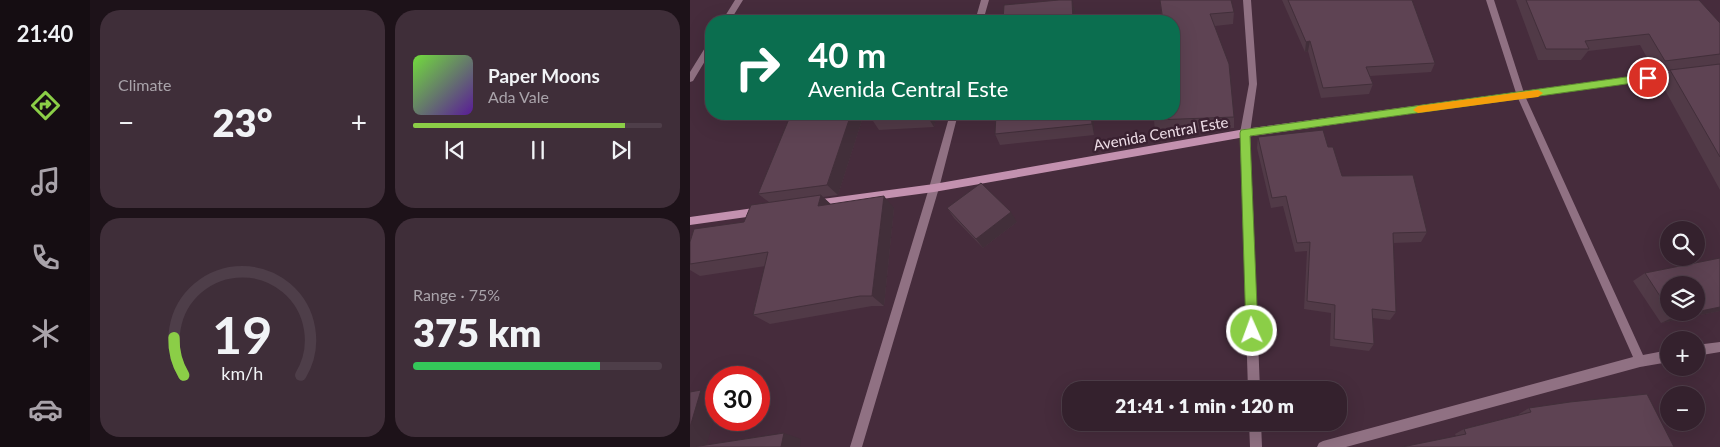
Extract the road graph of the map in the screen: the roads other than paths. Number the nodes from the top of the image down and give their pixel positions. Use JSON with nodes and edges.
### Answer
{"nodes":[{"id":1,"x":740,"y":0,"type":"edge"},
{"id":2,"x":985,"y":0,"type":"edge"},
{"id":3,"x":1247,"y":0,"type":"edge"},
{"id":4,"x":1490,"y":0,"type":"edge"},
{"id":5,"x":730,"y":15,"type":"edge"},
{"id":6,"x":981,"y":15,"type":"edge"},
{"id":7,"x":705,"y":55,"type":"edge"},
{"id":8,"x":1692,"y":72,"type":"edge"},
{"id":9,"x":690,"y":79,"type":"edge"},
{"id":10,"x":1520,"y":96,"type":"junction"},
{"id":11,"x":952,"y":120,"type":"edge"},
{"id":12,"x":1245,"y":133,"type":"junction"},
{"id":13,"x":934,"y":188,"type":"junction"},
{"id":14,"x":807,"y":205,"type":"edge"},
{"id":15,"x":768,"y":210,"type":"edge"},
{"id":16,"x":690,"y":221,"type":"edge"},
{"id":17,"x":1720,"y":347,"type":"edge"},
{"id":18,"x":1705,"y":350,"type":"edge"},
{"id":19,"x":1660,"y":358,"type":"edge"},
{"id":20,"x":1640,"y":361,"type":"junction"},
{"id":21,"x":1254,"y":381,"type":"edge"},
{"id":22,"x":1255,"y":431,"type":"edge"},
{"id":23,"x":856,"y":447,"type":"edge"},
{"id":24,"x":1256,"y":447,"type":"edge"},
{"id":25,"x":1323,"y":447,"type":"edge"}],
"edges":[{"from":1,"to":5,"type":"street"},
{"from":2,"to":6,"type":"street"},
{"from":3,"to":12,"type":"street"},
{"from":4,"to":10,"type":"street"},
{"from":7,"to":9,"type":"street"},
{"from":8,"to":10,"type":"street","name":"Avenida Central Este"},
{"from":10,"to":12,"type":"street","name":"Avenida Central Este"},
{"from":10,"to":20,"type":"street"},
{"from":11,"to":13,"type":"street"},
{"from":12,"to":13,"type":"street","name":"Avenida Central Este"},
{"from":12,"to":21,"type":"street"},
{"from":13,"to":14,"type":"street","name":"Avenida Central Este"},
{"from":13,"to":23,"type":"street"},
{"from":15,"to":16,"type":"street"},
{"from":17,"to":18,"type":"street"},
{"from":19,"to":20,"type":"street"},
{"from":20,"to":25,"type":"street"},
{"from":22,"to":24,"type":"street"}]}
